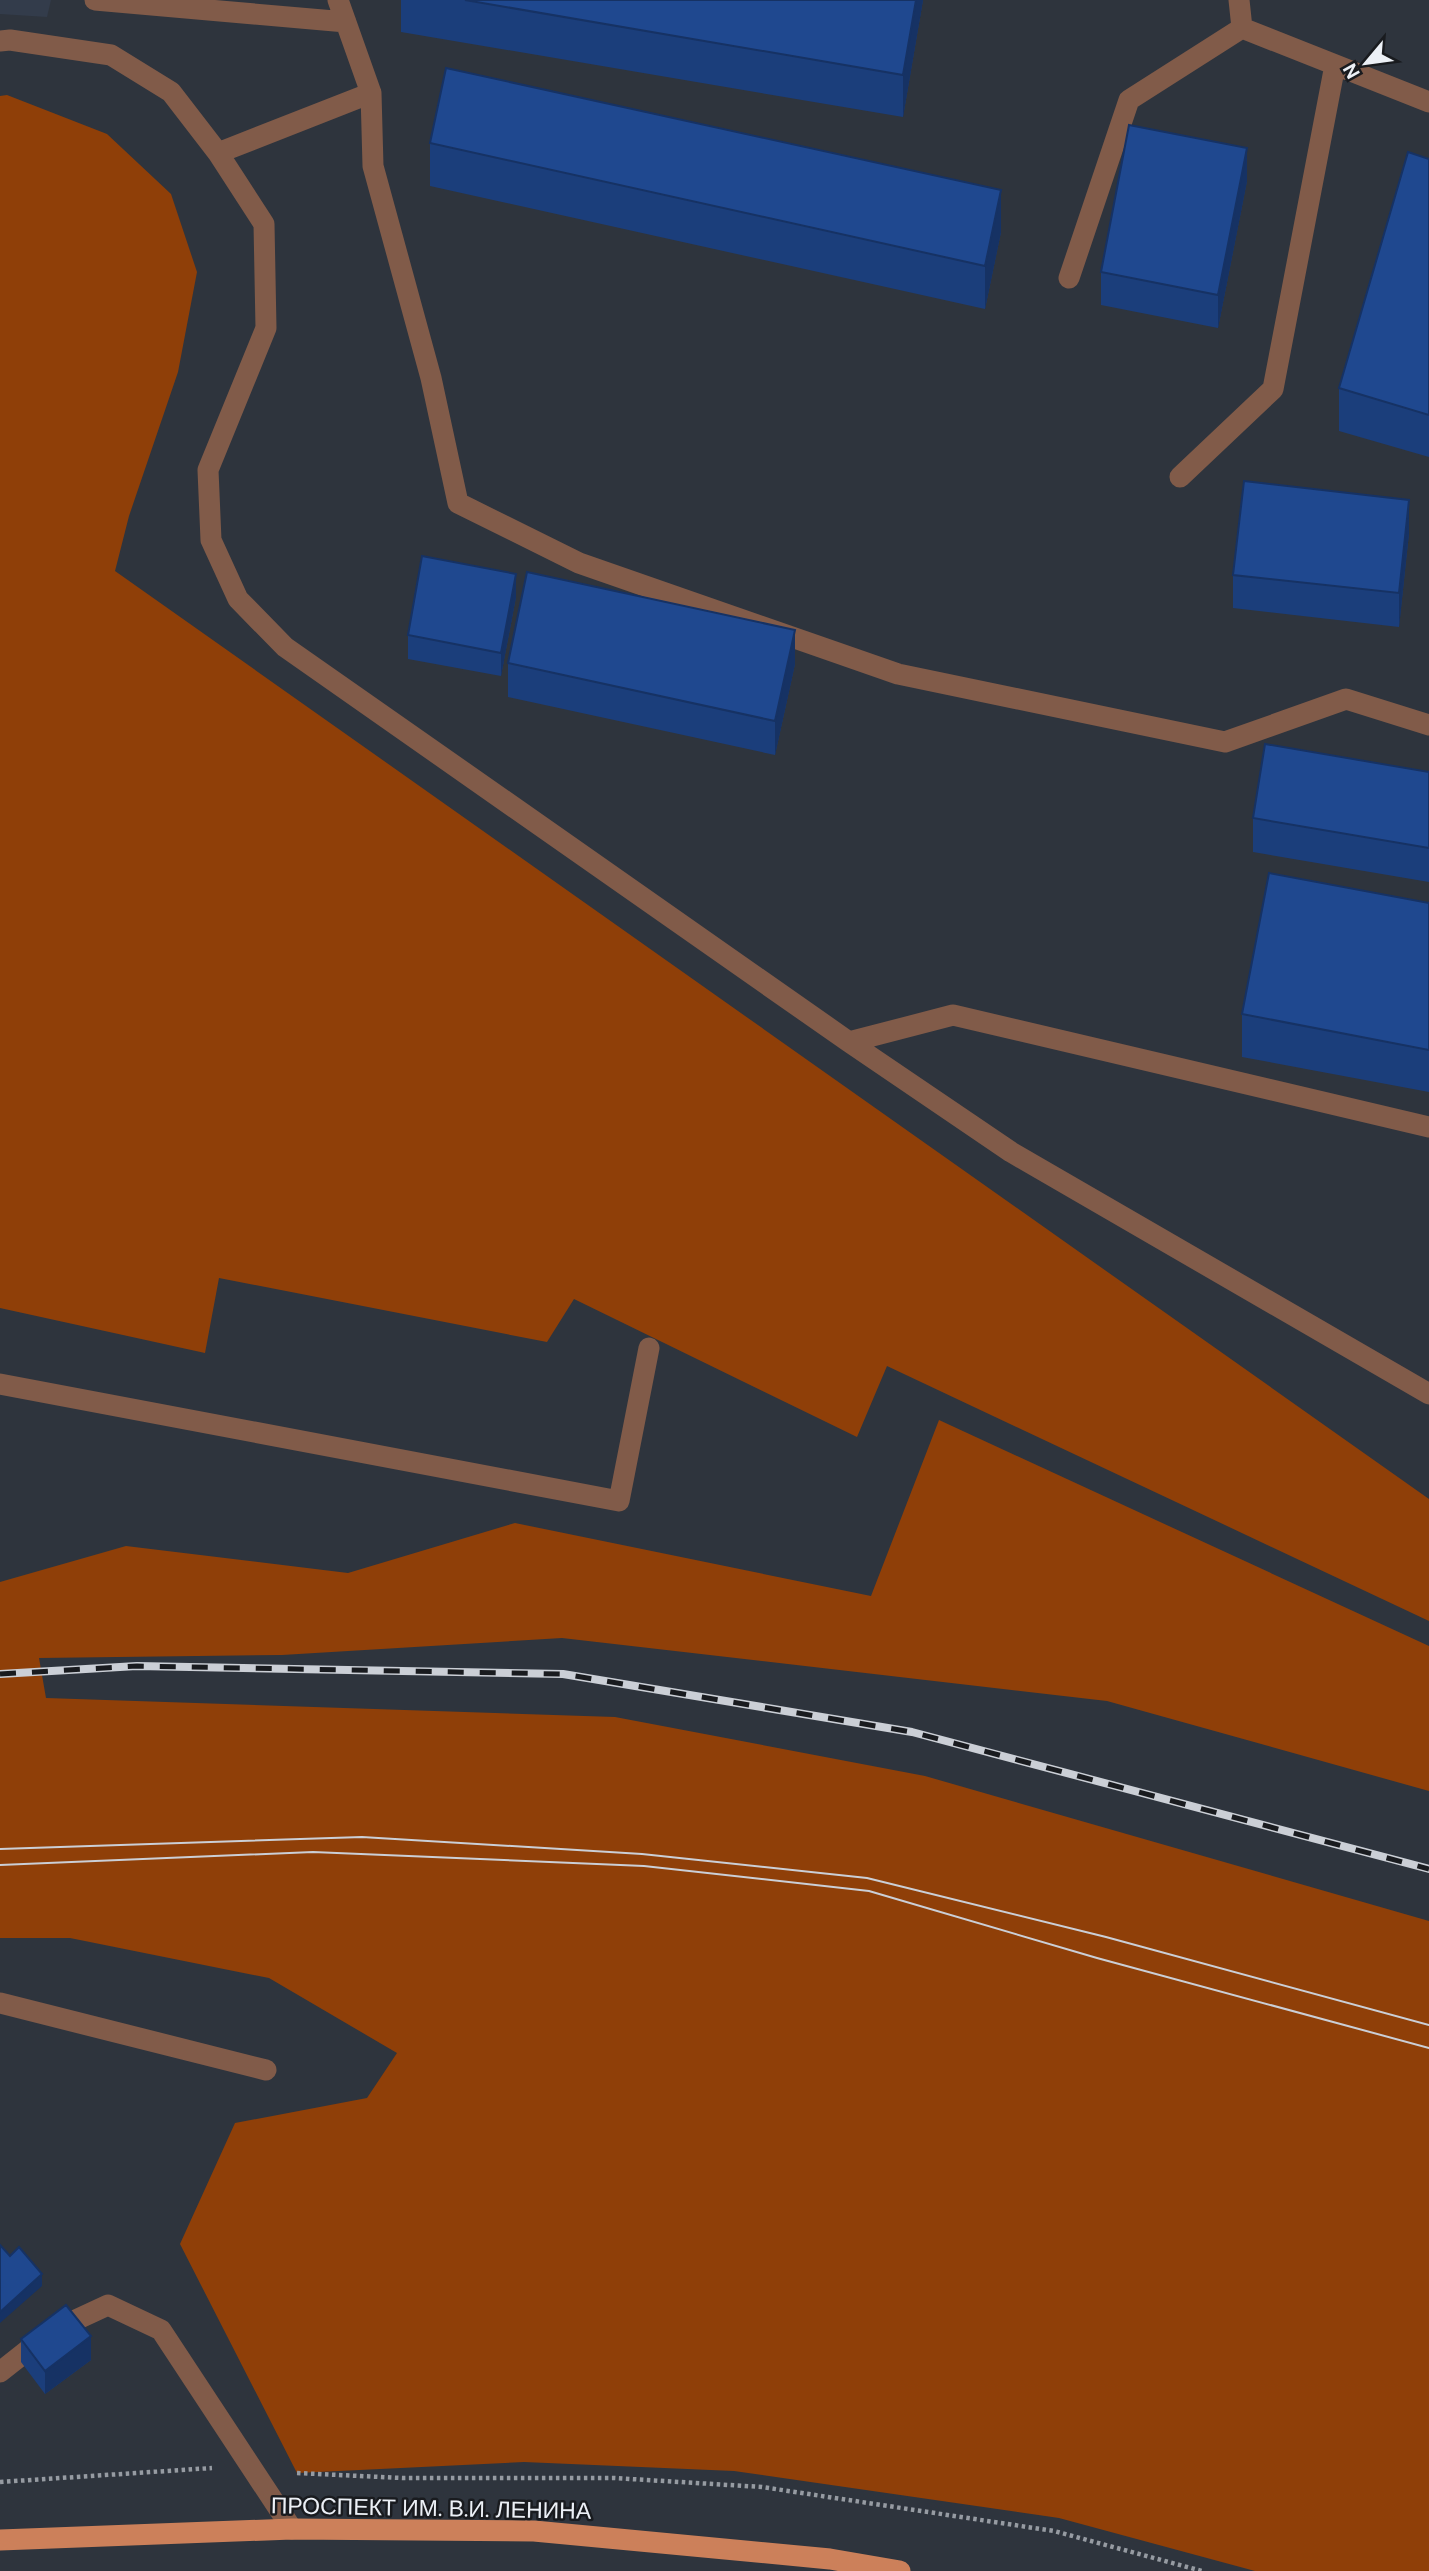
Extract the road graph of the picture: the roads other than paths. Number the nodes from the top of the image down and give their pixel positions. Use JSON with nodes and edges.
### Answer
{"nodes":[{"id":1,"x":95,"y":0,"type":"edge"},
{"id":2,"x":338,"y":0,"type":"edge"},
{"id":3,"x":1239,"y":0,"type":"edge"},
{"id":4,"x":346,"y":22,"type":"junction"},
{"id":5,"x":1242,"y":28,"type":"junction"},
{"id":6,"x":0,"y":41,"type":"edge"},
{"id":7,"x":1335,"y":65,"type":"junction"},
{"id":8,"x":371,"y":93,"type":"junction"},
{"id":9,"x":1429,"y":102,"type":"edge"},
{"id":10,"x":218,"y":153,"type":"junction"},
{"id":11,"x":1069,"y":278,"type":"dead end"},
{"id":12,"x":1180,"y":477,"type":"dead end"},
{"id":13,"x":1429,"y":725,"type":"edge"},
{"id":14,"x":849,"y":1042,"type":"junction"},
{"id":15,"x":1429,"y":1127,"type":"edge"},
{"id":16,"x":649,"y":1348,"type":"dead end"},
{"id":17,"x":0,"y":1384,"type":"edge"},
{"id":18,"x":1429,"y":1394,"type":"edge"},
{"id":19,"x":0,"y":2003,"type":"edge"},
{"id":20,"x":266,"y":2070,"type":"dead end"},
{"id":21,"x":0,"y":2372,"type":"edge"},
{"id":22,"x":292,"y":2529,"type":"junction"},
{"id":23,"x":0,"y":2540,"type":"edge"},
{"id":24,"x":900,"y":2571,"type":"edge"}],
"edges":[{"from":1,"to":4,"type":"street"},
{"from":2,"to":4,"type":"street"},
{"from":3,"to":5,"type":"street"},
{"from":4,"to":8,"type":"street"},
{"from":5,"to":7,"type":"street"},
{"from":5,"to":11,"type":"street"},
{"from":6,"to":10,"type":"street"},
{"from":7,"to":9,"type":"street"},
{"from":7,"to":12,"type":"street"},
{"from":8,"to":10,"type":"street"},
{"from":8,"to":13,"type":"street"},
{"from":10,"to":14,"type":"street"},
{"from":14,"to":15,"type":"street"},
{"from":14,"to":18,"type":"street"},
{"from":16,"to":17,"type":"street"},
{"from":19,"to":20,"type":"street"},
{"from":21,"to":22,"type":"street"},
{"from":22,"to":23,"type":"main road","name":"ПРОСПЕКТ ИМ. В.И. ЛЕНИНА"},
{"from":22,"to":24,"type":"main road","name":"ПРОСПЕКТ ИМ. В.И. ЛЕНИНА"}]}
